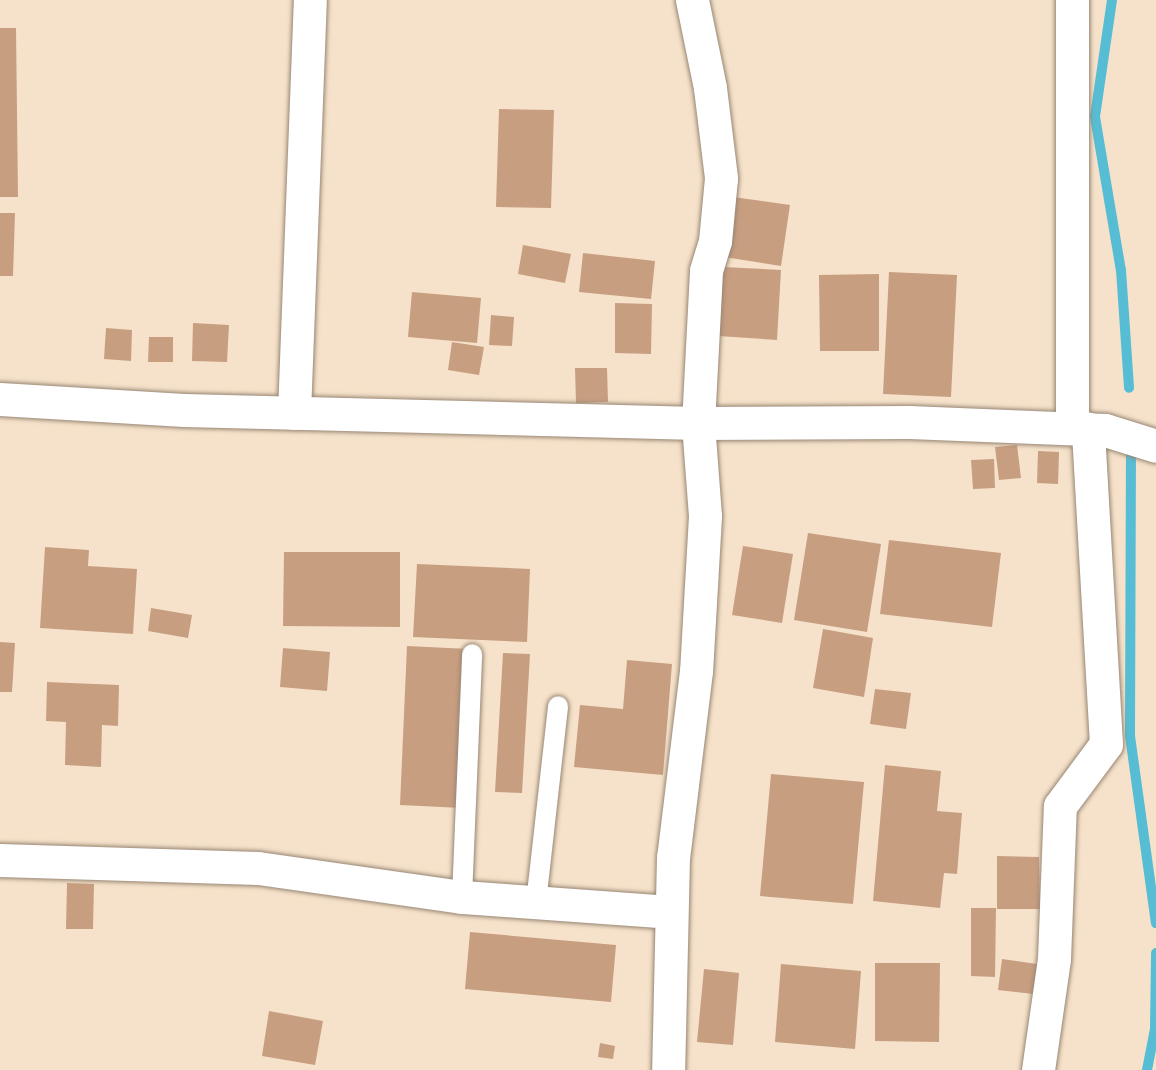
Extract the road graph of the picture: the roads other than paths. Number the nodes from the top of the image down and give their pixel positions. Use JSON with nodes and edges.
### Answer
{"nodes":[{"id":1,"x":310,"y":0,"type":"edge"},
{"id":2,"x":692,"y":0,"type":"edge"},
{"id":3,"x":1072,"y":0,"type":"edge"},
{"id":4,"x":0,"y":399,"type":"edge"},
{"id":5,"x":294,"y":413,"type":"junction"},
{"id":6,"x":698,"y":423,"type":"junction"},
{"id":7,"x":1080,"y":429,"type":"junction"},
{"id":8,"x":1156,"y":446,"type":"edge"},
{"id":9,"x":472,"y":654,"type":"dead end"},
{"id":10,"x":558,"y":706,"type":"dead end"},
{"id":11,"x":0,"y":860,"type":"edge"},
{"id":12,"x":462,"y":897,"type":"junction"},
{"id":13,"x":536,"y":903,"type":"junction"},
{"id":14,"x":670,"y":912,"type":"junction"},
{"id":15,"x":668,"y":1070,"type":"edge"},
{"id":16,"x":1038,"y":1070,"type":"edge"}],
"edges":[{"from":1,"to":5,"type":"street"},
{"from":2,"to":6,"type":"street"},
{"from":3,"to":7,"type":"street"},
{"from":4,"to":5,"type":"street"},
{"from":5,"to":6,"type":"street"},
{"from":6,"to":7,"type":"street"},
{"from":6,"to":14,"type":"street"},
{"from":7,"to":8,"type":"street"},
{"from":7,"to":16,"type":"street"},
{"from":9,"to":12,"type":"lane"},
{"from":10,"to":13,"type":"lane"},
{"from":11,"to":12,"type":"street"},
{"from":12,"to":13,"type":"street"},
{"from":13,"to":14,"type":"street"},
{"from":14,"to":15,"type":"street"}]}
